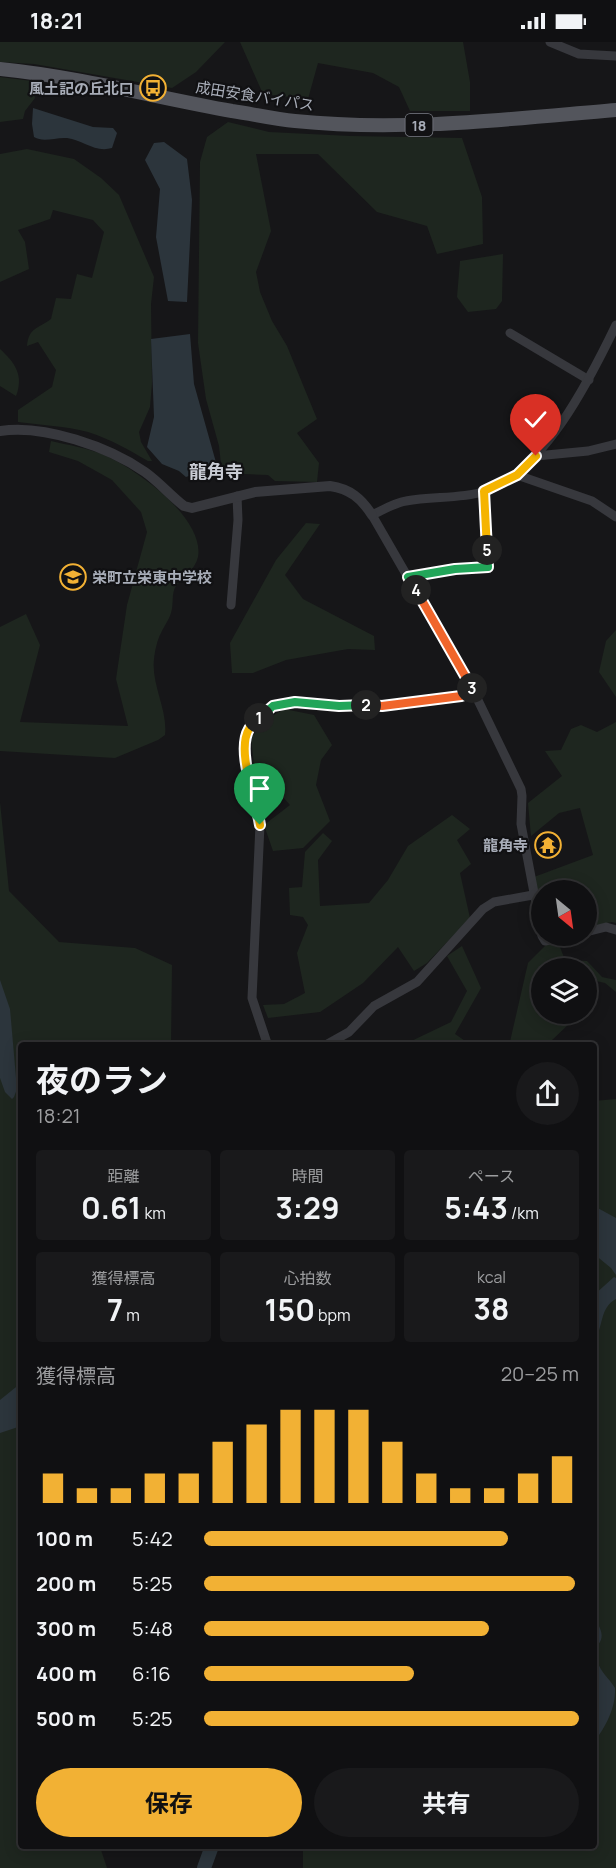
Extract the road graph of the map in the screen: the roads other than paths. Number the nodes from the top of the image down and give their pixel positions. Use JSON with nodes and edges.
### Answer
{"nodes":[{"id":1,"x":550,"y":42,"type":"edge"},
{"id":2,"x":616,"y":56,"type":"edge"},
{"id":3,"x":0,"y":69,"type":"edge"},
{"id":4,"x":616,"y":110,"type":"edge"},
{"id":5,"x":616,"y":324,"type":"edge"},
{"id":6,"x":510,"y":333,"type":"dead end"},
{"id":7,"x":589,"y":380,"type":"junction"},
{"id":8,"x":0,"y":431,"type":"edge"},
{"id":9,"x":616,"y":444,"type":"edge"},
{"id":10,"x":536,"y":456,"type":"junction"},
{"id":11,"x":517,"y":475,"type":"junction"},
{"id":12,"x":484,"y":491,"type":"junction"},
{"id":13,"x":237,"y":496,"type":"junction"},
{"id":14,"x":372,"y":515,"type":"junction"},
{"id":15,"x":616,"y":517,"type":"edge"},
{"id":16,"x":408,"y":577,"type":"junction"},
{"id":17,"x":231,"y":605,"type":"dead end"},
{"id":18,"x":474,"y":692,"type":"junction"},
{"id":19,"x":531,"y":883,"type":"edge"},
{"id":20,"x":531,"y":895,"type":"edge"},
{"id":21,"x":597,"y":929,"type":"edge"},
{"id":22,"x":616,"y":930,"type":"edge"},
{"id":23,"x":267,"y":1042,"type":"edge"},
{"id":24,"x":331,"y":1042,"type":"edge"}],
"edges":[{"from":1,"to":2,"type":"street"},
{"from":3,"to":4,"type":"main road","name":"成田安食バイパス","number":"18"},
{"from":5,"to":7,"type":"street"},
{"from":6,"to":7,"type":"street"},
{"from":7,"to":10,"type":"street"},
{"from":8,"to":13,"type":"street"},
{"from":9,"to":10,"type":"street"},
{"from":10,"to":11,"type":"street"},
{"from":11,"to":12,"type":"street"},
{"from":11,"to":15,"type":"street"},
{"from":12,"to":14,"type":"street"},
{"from":12,"to":16,"type":"street"},
{"from":13,"to":14,"type":"street"},
{"from":13,"to":17,"type":"street"},
{"from":14,"to":16,"type":"street"},
{"from":16,"to":18,"type":"street"},
{"from":18,"to":19,"type":"street"},
{"from":18,"to":23,"type":"street"},
{"from":20,"to":24,"type":"street"},
{"from":21,"to":22,"type":"street"}]}
